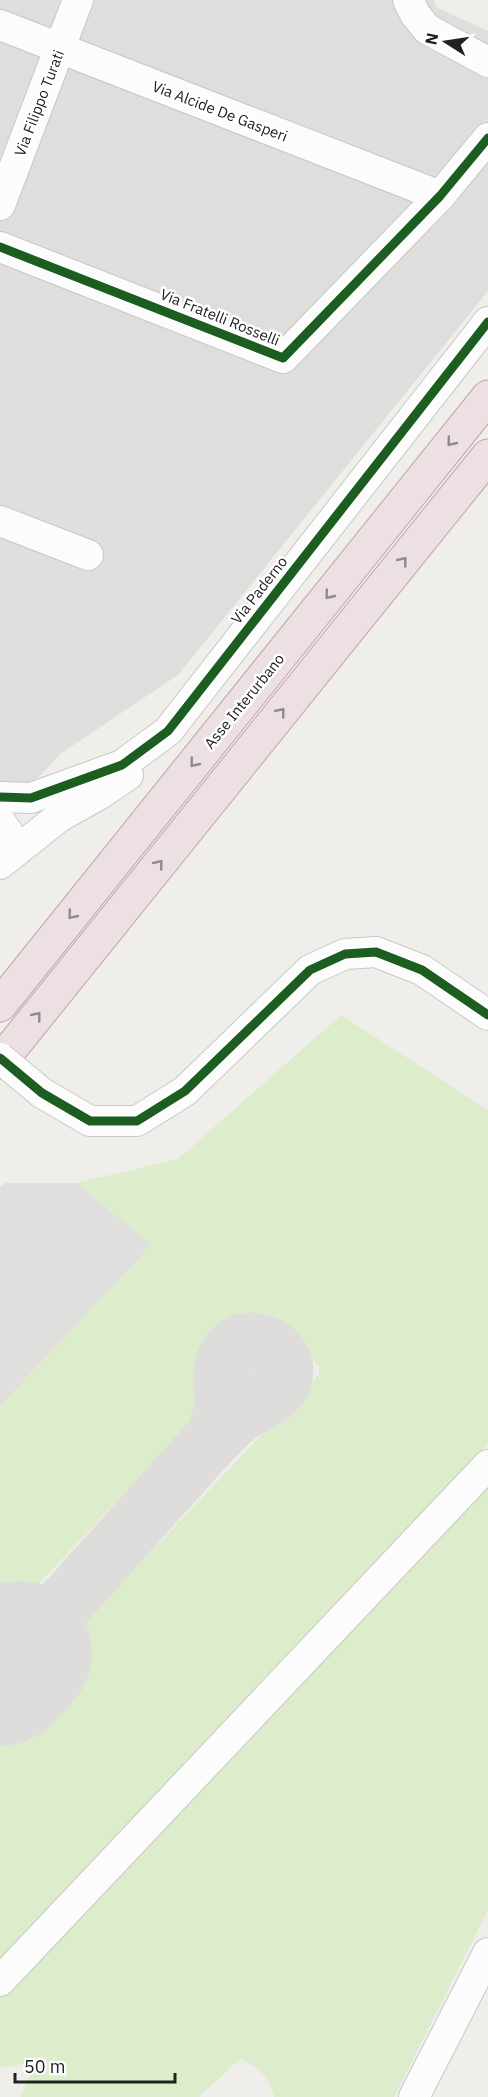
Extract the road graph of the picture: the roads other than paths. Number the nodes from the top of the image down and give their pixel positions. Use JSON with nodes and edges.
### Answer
{"nodes":[{"id":1,"x":78,"y":0,"type":"edge"},
{"id":2,"x":408,"y":0,"type":"edge"},
{"id":3,"x":0,"y":25,"type":"edge"},
{"id":4,"x":60,"y":48,"type":"junction"},
{"id":5,"x":488,"y":62,"type":"edge"},
{"id":6,"x":488,"y":138,"type":"edge"},
{"id":7,"x":440,"y":196,"type":"junction"},
{"id":8,"x":0,"y":205,"type":"edge"},
{"id":9,"x":0,"y":247,"type":"edge"},
{"id":10,"x":488,"y":322,"type":"edge"},
{"id":11,"x":488,"y":397,"type":"edge"},
{"id":12,"x":488,"y":456,"type":"edge"},
{"id":13,"x":0,"y":521,"type":"edge"},
{"id":14,"x":88,"y":555,"type":"dead end"},
{"id":15,"x":168,"y":731,"type":"junction"},
{"id":16,"x":65,"y":786,"type":"junction"},
{"id":17,"x":0,"y":797,"type":"edge"},
{"id":18,"x":31,"y":798,"type":"junction"},
{"id":19,"x":59,"y":817,"type":"junction"},
{"id":20,"x":3,"y":835,"type":"edge"},
{"id":21,"x":0,"y":864,"type":"edge"},
{"id":22,"x":0,"y":1005,"type":"edge"},
{"id":23,"x":488,"y":1015,"type":"edge"},
{"id":24,"x":0,"y":1060,"type":"edge"},
{"id":25,"x":488,"y":1465,"type":"edge"},
{"id":26,"x":488,"y":1953,"type":"edge"},
{"id":27,"x":0,"y":1980,"type":"edge"},
{"id":28,"x":414,"y":2097,"type":"edge"}],
"edges":[{"from":1,"to":4,"type":"street","name":"Via Filippo Turati"},
{"from":2,"to":5,"type":"street"},
{"from":3,"to":4,"type":"street","name":"Via Alcide De Gasperi"},
{"from":4,"to":7,"type":"street","name":"Via Alcide De Gasperi"},
{"from":4,"to":8,"type":"street","name":"Via Filippo Turati"},
{"from":6,"to":7,"type":"street","name":"Via Fratelli Rosselli"},
{"from":7,"to":9,"type":"street","name":"Via Fratelli Rosselli"},
{"from":10,"to":15,"type":"street","name":"Via Paderno"},
{"from":11,"to":22,"type":"highway","name":"Asse Interurbano","one_way":true},
{"from":24,"to":12,"type":"highway","one_way":true},
{"from":13,"to":14,"type":"street"},
{"from":15,"to":16,"type":"street","name":"Via Paderno"},
{"from":15,"to":19,"type":"street","name":"Via Paderno"},
{"from":16,"to":18,"type":"street","name":"Via Paderno"},
{"from":16,"to":19,"type":"street"},
{"from":17,"to":18,"type":"street","name":"Via Paderno"},
{"from":18,"to":20,"type":"street"},
{"from":19,"to":21,"type":"street","name":"Via Paderno"},
{"from":23,"to":24,"type":"street","bridge":true},
{"from":25,"to":27,"type":"street"},
{"from":26,"to":28,"type":"street"}]}
